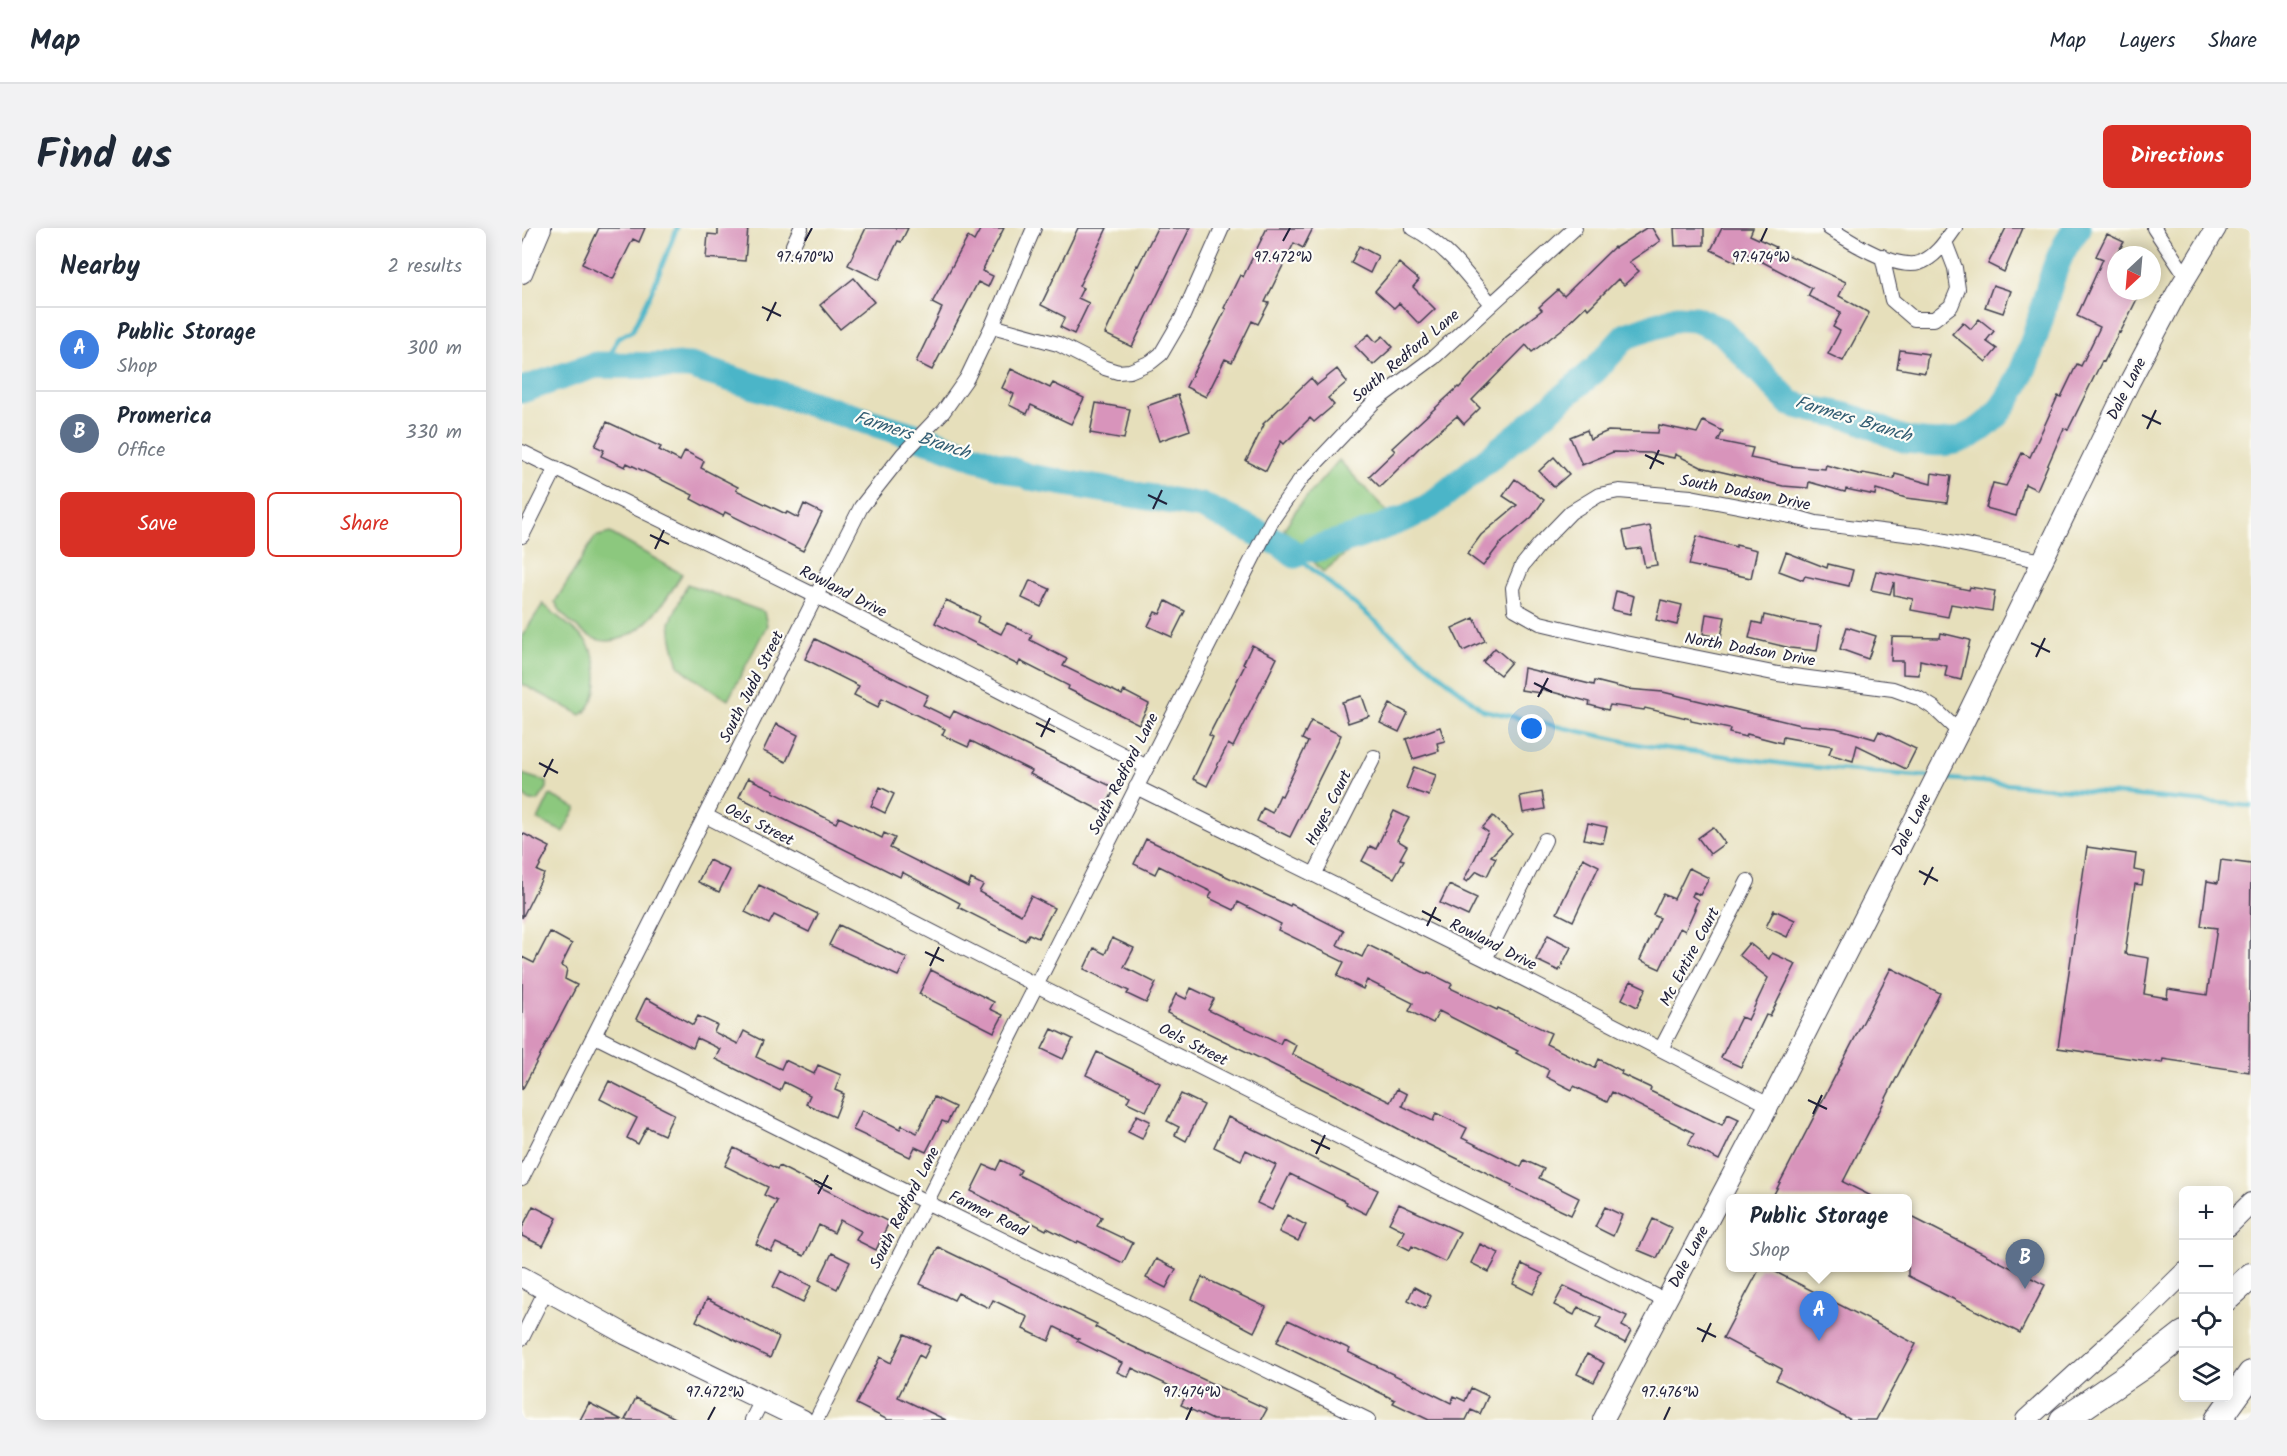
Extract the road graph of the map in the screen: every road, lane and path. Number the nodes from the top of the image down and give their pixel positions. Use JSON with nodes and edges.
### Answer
{"nodes":[{"id":1,"x":541,"y":228,"type":"edge"},
{"id":2,"x":801,"y":228,"type":"edge"},
{"id":3,"x":1034,"y":228,"type":"edge"},
{"id":4,"x":1222,"y":228,"type":"edge"},
{"id":5,"x":1413,"y":228,"type":"edge"},
{"id":6,"x":1575,"y":228,"type":"edge"},
{"id":7,"x":1829,"y":228,"type":"edge"},
{"id":8,"x":1955,"y":228,"type":"edge"},
{"id":9,"x":2154,"y":228,"type":"edge"},
{"id":10,"x":2216,"y":228,"type":"edge"},
{"id":11,"x":1430,"y":232,"type":"edge"},
{"id":12,"x":1945,"y":242,"type":"junction"},
{"id":13,"x":793,"y":245,"type":"dead end"},
{"id":14,"x":1882,"y":256,"type":"junction"},
{"id":15,"x":522,"y":273,"type":"edge"},
{"id":16,"x":2187,"y":278,"type":"junction"},
{"id":17,"x":1491,"y":304,"type":"junction"},
{"id":18,"x":992,"y":326,"type":"junction"},
{"id":19,"x":522,"y":452,"type":"edge"},
{"id":20,"x":556,"y":468,"type":"junction"},
{"id":21,"x":522,"y":536,"type":"edge"},
{"id":22,"x":2043,"y":561,"type":"junction"},
{"id":23,"x":816,"y":596,"type":"junction"},
{"id":24,"x":1524,"y":615,"type":"joint"},
{"id":25,"x":1959,"y":732,"type":"junction"},
{"id":26,"x":1374,"y":757,"type":"dead end"},
{"id":27,"x":1147,"y":767,"type":"junction"},
{"id":28,"x":1136,"y":787,"type":"junction"},
{"id":29,"x":705,"y":816,"type":"junction"},
{"id":30,"x":1545,"y":840,"type":"dead end"},
{"id":31,"x":1314,"y":875,"type":"junction"},
{"id":32,"x":1748,"y":881,"type":"dead end"},
{"id":33,"x":1485,"y":959,"type":"junction"},
{"id":34,"x":1036,"y":985,"type":"junction"},
{"id":35,"x":595,"y":1036,"type":"junction"},
{"id":36,"x":1661,"y":1049,"type":"junction"},
{"id":37,"x":1768,"y":1105,"type":"junction"},
{"id":38,"x":522,"y":1178,"type":"edge"},
{"id":39,"x":926,"y":1202,"type":"junction"},
{"id":40,"x":2251,"y":1203,"type":"edge"},
{"id":41,"x":2233,"y":1222,"type":"edge"},
{"id":42,"x":2251,"y":1276,"type":"edge"},
{"id":43,"x":522,"y":1277,"type":"edge"},
{"id":44,"x":2179,"y":1278,"type":"edge"},
{"id":45,"x":546,"y":1290,"type":"junction"},
{"id":46,"x":2232,"y":1294,"type":"edge"},
{"id":47,"x":1666,"y":1301,"type":"junction"},
{"id":48,"x":522,"y":1338,"type":"edge"},
{"id":49,"x":2179,"y":1338,"type":"edge"},
{"id":50,"x":2251,"y":1374,"type":"edge"},
{"id":51,"x":762,"y":1400,"type":"junction"},
{"id":52,"x":752,"y":1420,"type":"edge"},
{"id":53,"x":803,"y":1420,"type":"edge"},
{"id":54,"x":816,"y":1420,"type":"edge"},
{"id":55,"x":1368,"y":1420,"type":"edge"},
{"id":56,"x":1603,"y":1420,"type":"edge"},
{"id":57,"x":2026,"y":1420,"type":"edge"},
{"id":58,"x":2063,"y":1420,"type":"edge"},
{"id":59,"x":2218,"y":1420,"type":"edge"}],
"edges":[{"from":1,"to":15,"type":"street"},
{"from":2,"to":13,"type":"street"},
{"from":3,"to":18,"type":"street","name":"South Judd Street"},
{"from":4,"to":18,"type":"street"},
{"from":5,"to":11,"type":"street"},
{"from":6,"to":17,"type":"street","name":"South Redford Lane"},
{"from":7,"to":14,"type":"street"},
{"from":8,"to":12,"type":"street"},
{"from":9,"to":16,"type":"street"},
{"from":10,"to":16,"type":"street","name":"Dale Lane"},
{"from":11,"to":17,"type":"street"},
{"from":12,"to":14,"type":"street"},
{"from":12,"to":14,"type":"street"},
{"from":16,"to":22,"type":"street","name":"Dale Lane"},
{"from":17,"to":27,"type":"street","name":"South Redford Lane"},
{"from":18,"to":23,"type":"street","name":"South Judd Street"},
{"from":19,"to":20,"type":"street","name":"Rowland Drive"},
{"from":20,"to":21,"type":"street"},
{"from":20,"to":23,"type":"street","name":"Rowland Drive"},
{"from":22,"to":24,"type":"street","name":"South Dodson Drive"},
{"from":22,"to":25,"type":"street","name":"Dale Lane"},
{"from":23,"to":27,"type":"street","name":"Rowland Drive"},
{"from":23,"to":29,"type":"street","name":"South Judd Street"},
{"from":24,"to":25,"type":"street","name":"North Dodson Drive"},
{"from":25,"to":37,"type":"street","name":"Dale Lane"},
{"from":26,"to":31,"type":"street","name":"Hayes Court"},
{"from":27,"to":28,"type":"street","name":"South Redford Lane"},
{"from":28,"to":31,"type":"street","name":"Rowland Drive"},
{"from":28,"to":34,"type":"street","name":"South Redford Lane"},
{"from":29,"to":34,"type":"street","name":"Oels Street"},
{"from":29,"to":35,"type":"street","name":"South Judd Street"},
{"from":30,"to":33,"type":"street"},
{"from":31,"to":33,"type":"street","name":"Rowland Drive"},
{"from":32,"to":36,"type":"street","name":"Mc Entire Court"},
{"from":33,"to":36,"type":"street","name":"Rowland Drive"},
{"from":34,"to":39,"type":"street","name":"South Redford Lane"},
{"from":34,"to":47,"type":"street","name":"Oels Street"},
{"from":35,"to":38,"type":"street","name":"South Judd Street"},
{"from":35,"to":39,"type":"street","name":"Farmer Road"},
{"from":36,"to":37,"type":"street","name":"Rowland Drive"},
{"from":37,"to":47,"type":"street","name":"Dale Lane"},
{"from":39,"to":54,"type":"street","name":"South Redford Lane"},
{"from":39,"to":55,"type":"street","name":"Farmer Road"},
{"from":40,"to":41,"type":"street"},
{"from":42,"to":46,"type":"highway"},
{"from":43,"to":45,"type":"street"},
{"from":44,"to":57,"type":"street"},
{"from":45,"to":48,"type":"street"},
{"from":45,"to":51,"type":"street"},
{"from":47,"to":56,"type":"street","name":"Dale Lane"},
{"from":49,"to":58,"type":"highway"},
{"from":50,"to":59,"type":"highway"},
{"from":51,"to":52,"type":"street"},
{"from":51,"to":53,"type":"street"}]}
